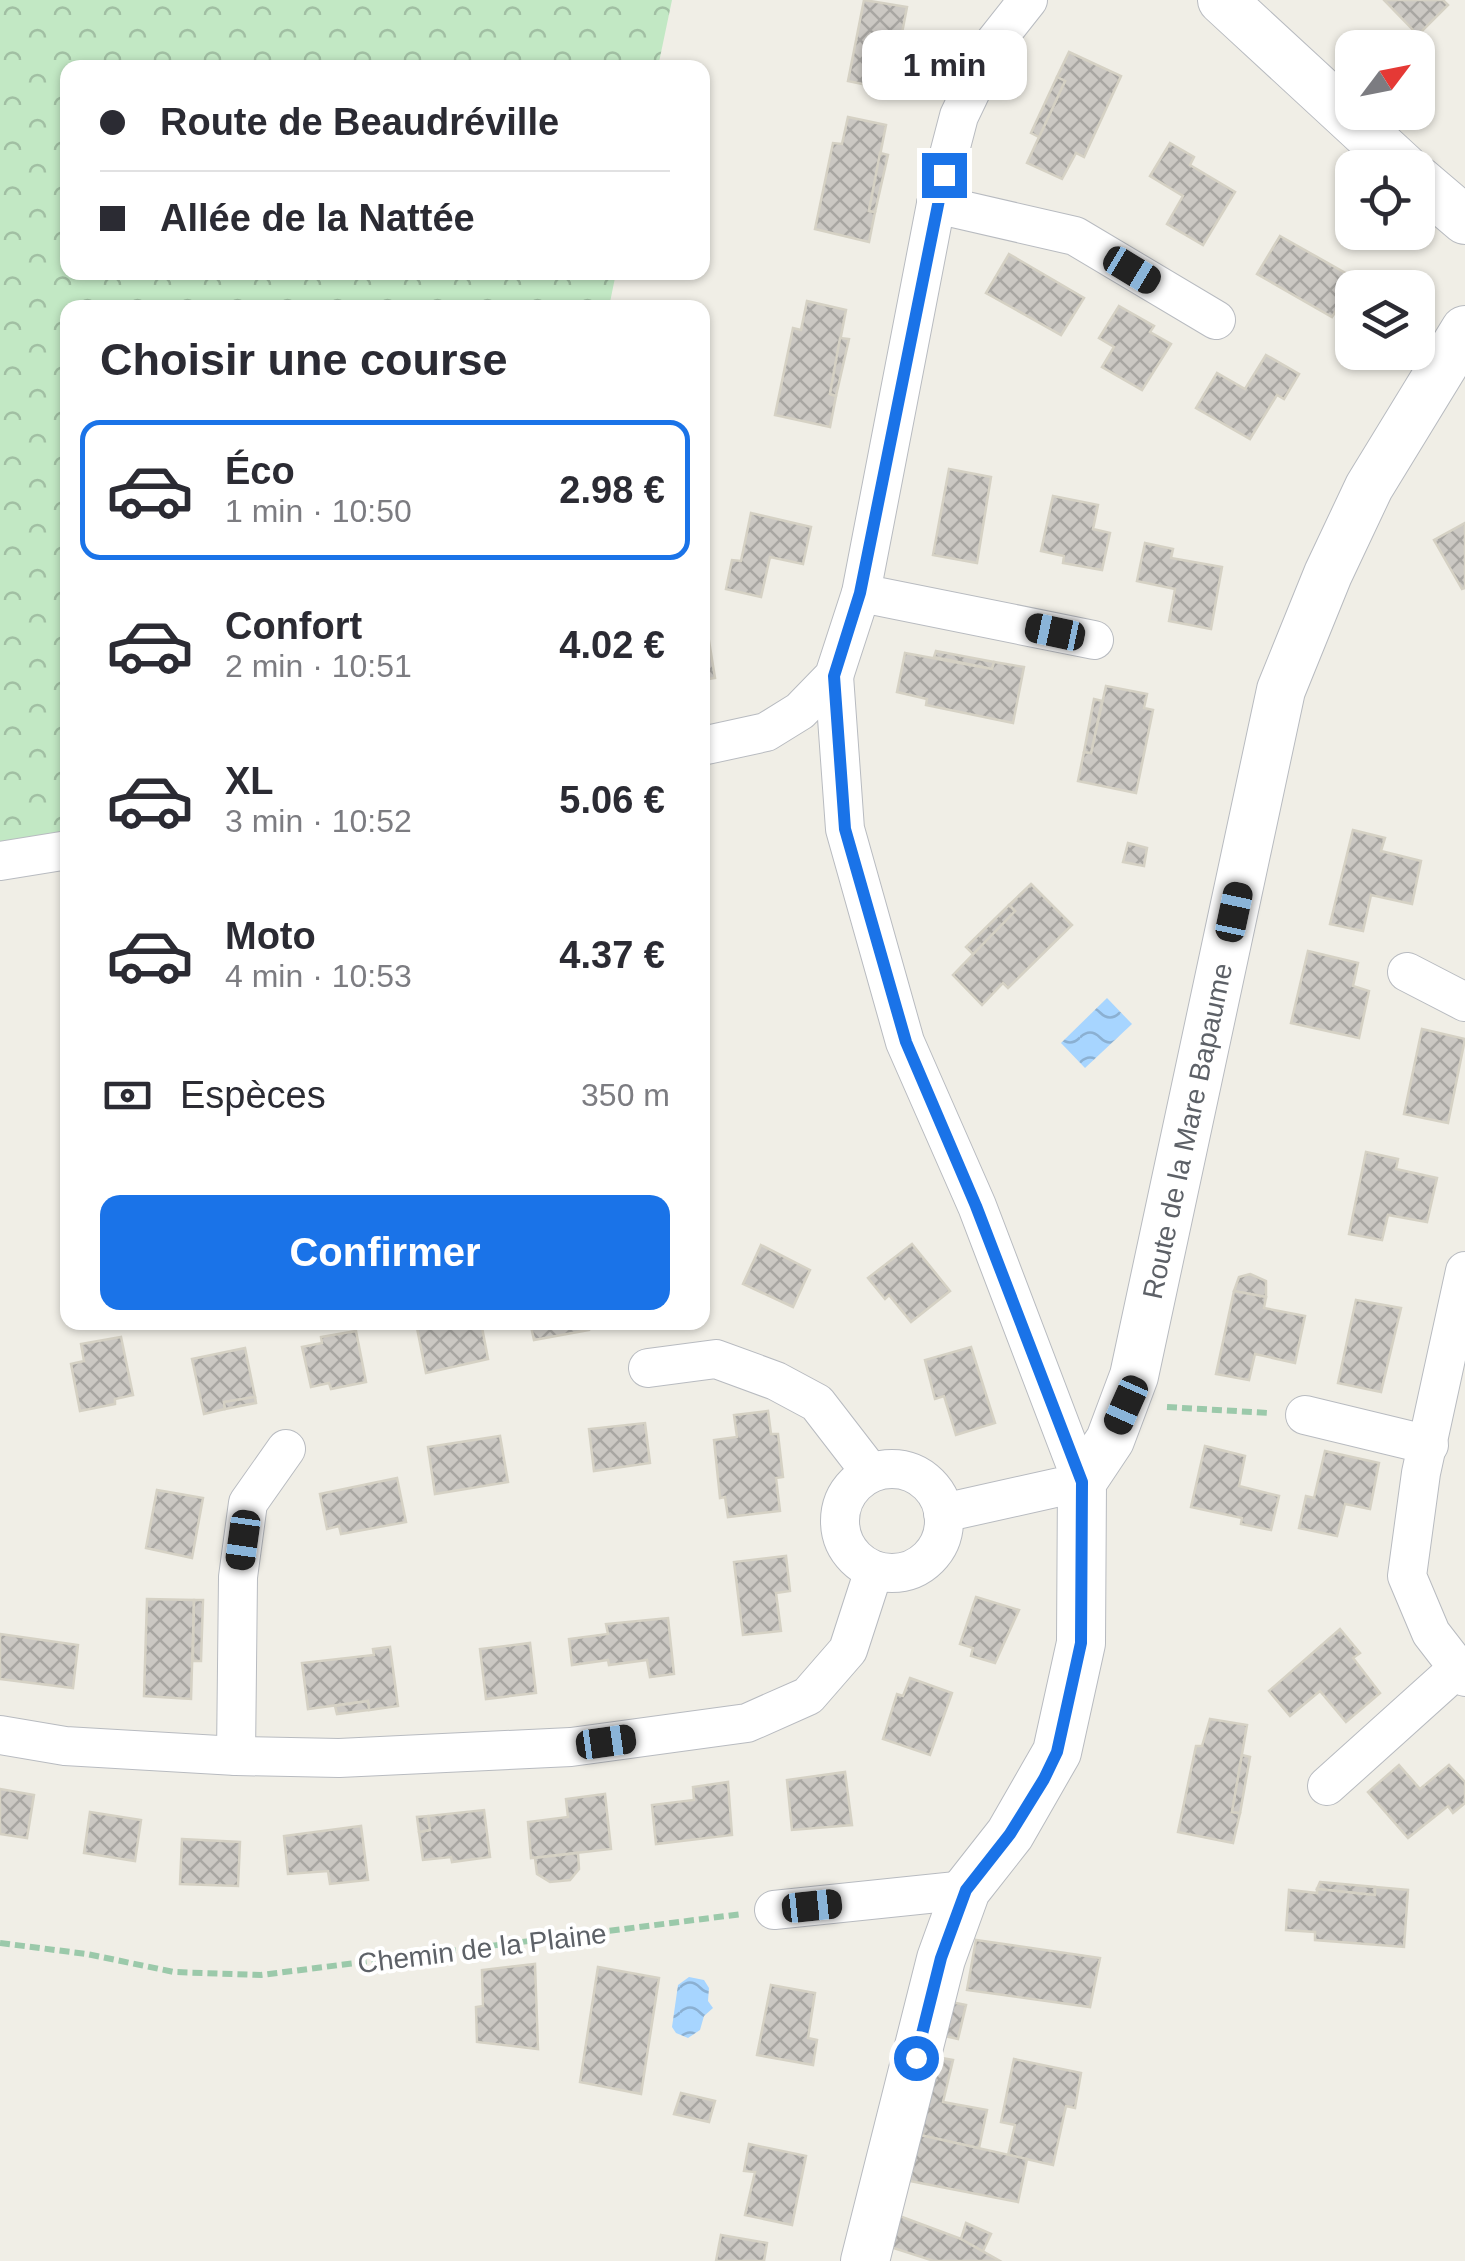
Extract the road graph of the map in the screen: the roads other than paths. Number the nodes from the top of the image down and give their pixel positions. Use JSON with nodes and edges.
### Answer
{"nodes":[{"id":1,"x":1028,"y":0,"type":"edge"},
{"id":2,"x":1222,"y":0,"type":"edge"},
{"id":3,"x":1384,"y":150,"type":"edge"},
{"id":4,"x":1435,"y":194,"type":"edge"},
{"id":5,"x":936,"y":204,"type":"junction"},
{"id":6,"x":1465,"y":220,"type":"edge"},
{"id":7,"x":1216,"y":320,"type":"dead end"},
{"id":8,"x":1465,"y":330,"type":"edge"},
{"id":9,"x":860,"y":593,"type":"junction"},
{"id":10,"x":1094,"y":640,"type":"dead end"},
{"id":11,"x":834,"y":676,"type":"junction"},
{"id":12,"x":710,"y":744,"type":"edge"},
{"id":13,"x":60,"y":851,"type":"edge"},
{"id":14,"x":0,"y":861,"type":"edge"},
{"id":15,"x":1406,"y":972,"type":"dead end"},
{"id":16,"x":1465,"y":1002,"type":"edge"},
{"id":17,"x":1465,"y":1271,"type":"edge"},
{"id":18,"x":648,"y":1368,"type":"dead end"},
{"id":19,"x":1305,"y":1414,"type":"road end"},
{"id":20,"x":1429,"y":1445,"type":"junction"},
{"id":21,"x":286,"y":1450,"type":"dead end"},
{"id":22,"x":870,"y":1473,"type":"junction"},
{"id":23,"x":1082,"y":1482,"type":"junction"},
{"id":24,"x":943,"y":1513,"type":"junction"},
{"id":25,"x":874,"y":1570,"type":"junction"},
{"id":26,"x":1461,"y":1673,"type":"edge"},
{"id":27,"x":0,"y":1735,"type":"edge"},
{"id":28,"x":236,"y":1756,"type":"junction"},
{"id":29,"x":1328,"y":1786,"type":"dead end"},
{"id":30,"x":966,"y":1890,"type":"junction"},
{"id":31,"x":774,"y":1910,"type":"road end"},
{"id":32,"x":865,"y":2261,"type":"edge"}],
"edges":[{"from":1,"to":5,"type":"street"},
{"from":2,"to":3,"type":"street"},
{"from":4,"to":6,"type":"street"},
{"from":5,"to":7,"type":"street"},
{"from":5,"to":9,"type":"street"},
{"from":8,"to":23,"type":"street","name":"Route de la Mare Bapaume"},
{"from":9,"to":10,"type":"street"},
{"from":9,"to":11,"type":"street"},
{"from":11,"to":12,"type":"street"},
{"from":11,"to":23,"type":"street"},
{"from":13,"to":14,"type":"street"},
{"from":15,"to":16,"type":"street"},
{"from":17,"to":20,"type":"street"},
{"from":18,"to":22,"type":"street"},
{"from":19,"to":20,"type":"street"},
{"from":20,"to":26,"type":"street"},
{"from":21,"to":28,"type":"street"},
{"from":22,"to":24,"type":"street"},
{"from":22,"to":25,"type":"street"},
{"from":23,"to":24,"type":"street"},
{"from":23,"to":30,"type":"street"},
{"from":24,"to":25,"type":"street"},
{"from":25,"to":28,"type":"street"},
{"from":26,"to":29,"type":"street"},
{"from":27,"to":28,"type":"street"},
{"from":30,"to":31,"type":"street"},
{"from":30,"to":32,"type":"street"}]}
